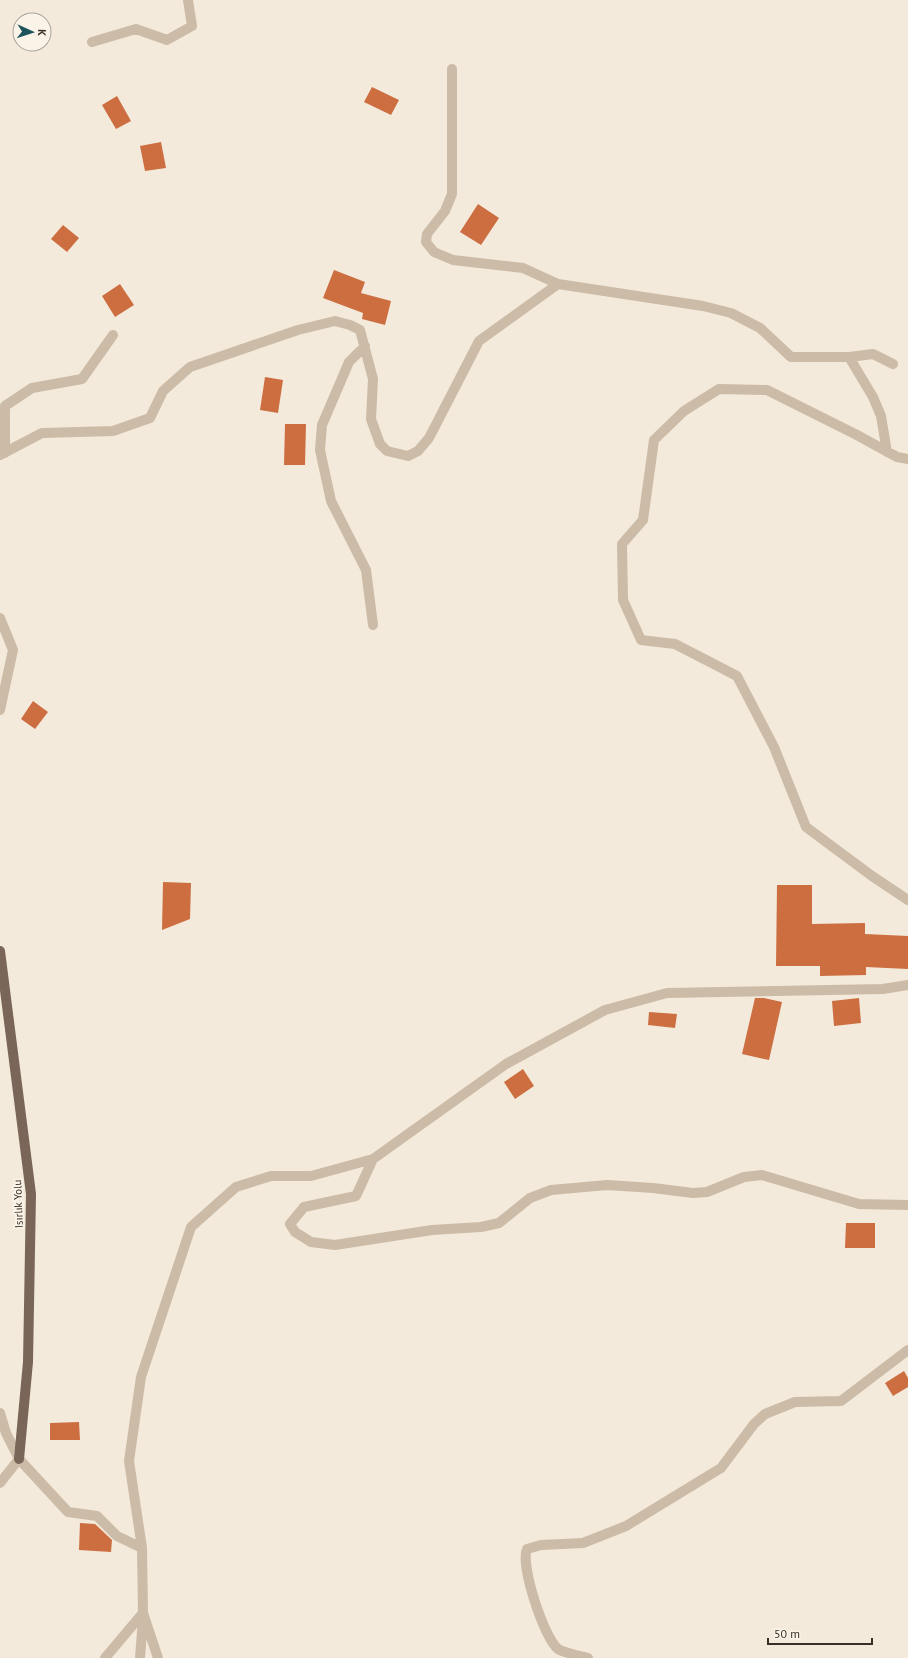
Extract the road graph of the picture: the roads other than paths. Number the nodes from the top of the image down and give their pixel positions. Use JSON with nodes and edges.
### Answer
{"nodes":[{"id":1,"x":188,"y":0,"type":"edge"},
{"id":2,"x":92,"y":42,"type":"dead end"},
{"id":3,"x":452,"y":69,"type":"dead end"},
{"id":4,"x":558,"y":284,"type":"junction"},
{"id":5,"x":113,"y":335,"type":"dead end"},
{"id":6,"x":365,"y":346,"type":"junction"},
{"id":7,"x":849,"y":357,"type":"junction"},
{"id":8,"x":893,"y":364,"type":"dead end"},
{"id":9,"x":2,"y":423,"type":"edge"},
{"id":10,"x":887,"y":452,"type":"junction"},
{"id":11,"x":2,"y":454,"type":"edge"},
{"id":12,"x":908,"y":459,"type":"edge"},
{"id":13,"x":0,"y":618,"type":"edge"},
{"id":14,"x":373,"y":625,"type":"dead end"},
{"id":15,"x":0,"y":710,"type":"edge"},
{"id":16,"x":908,"y":900,"type":"edge"},
{"id":17,"x":0,"y":951,"type":"edge"},
{"id":18,"x":908,"y":985,"type":"edge"},
{"id":19,"x":373,"y":1159,"type":"junction"},
{"id":20,"x":908,"y":1205,"type":"edge"},
{"id":21,"x":908,"y":1350,"type":"edge"},
{"id":22,"x":0,"y":1413,"type":"edge"},
{"id":23,"x":19,"y":1459,"type":"junction"},
{"id":24,"x":0,"y":1483,"type":"edge"},
{"id":25,"x":142,"y":1548,"type":"junction"},
{"id":26,"x":143,"y":1613,"type":"junction"},
{"id":27,"x":105,"y":1658,"type":"edge"},
{"id":28,"x":140,"y":1658,"type":"edge"},
{"id":29,"x":158,"y":1658,"type":"edge"},
{"id":30,"x":588,"y":1658,"type":"edge"}],
"edges":[{"from":1,"to":2,"type":"street"},
{"from":3,"to":4,"type":"street"},
{"from":4,"to":6,"type":"street"},
{"from":4,"to":7,"type":"street"},
{"from":5,"to":9,"type":"street"},
{"from":6,"to":11,"type":"street"},
{"from":6,"to":14,"type":"street"},
{"from":7,"to":8,"type":"street"},
{"from":7,"to":10,"type":"street"},
{"from":9,"to":11,"type":"street"},
{"from":10,"to":12,"type":"street"},
{"from":10,"to":16,"type":"street"},
{"from":13,"to":15,"type":"street"},
{"from":17,"to":23,"type":"main road","name":"Isırlık Yolu"},
{"from":18,"to":19,"type":"street"},
{"from":19,"to":20,"type":"street"},
{"from":19,"to":25,"type":"street"},
{"from":21,"to":30,"type":"street"},
{"from":22,"to":23,"type":"street"},
{"from":23,"to":24,"type":"street"},
{"from":23,"to":25,"type":"street"},
{"from":25,"to":26,"type":"street"},
{"from":26,"to":27,"type":"street"},
{"from":26,"to":28,"type":"street"},
{"from":26,"to":29,"type":"street"}]}
